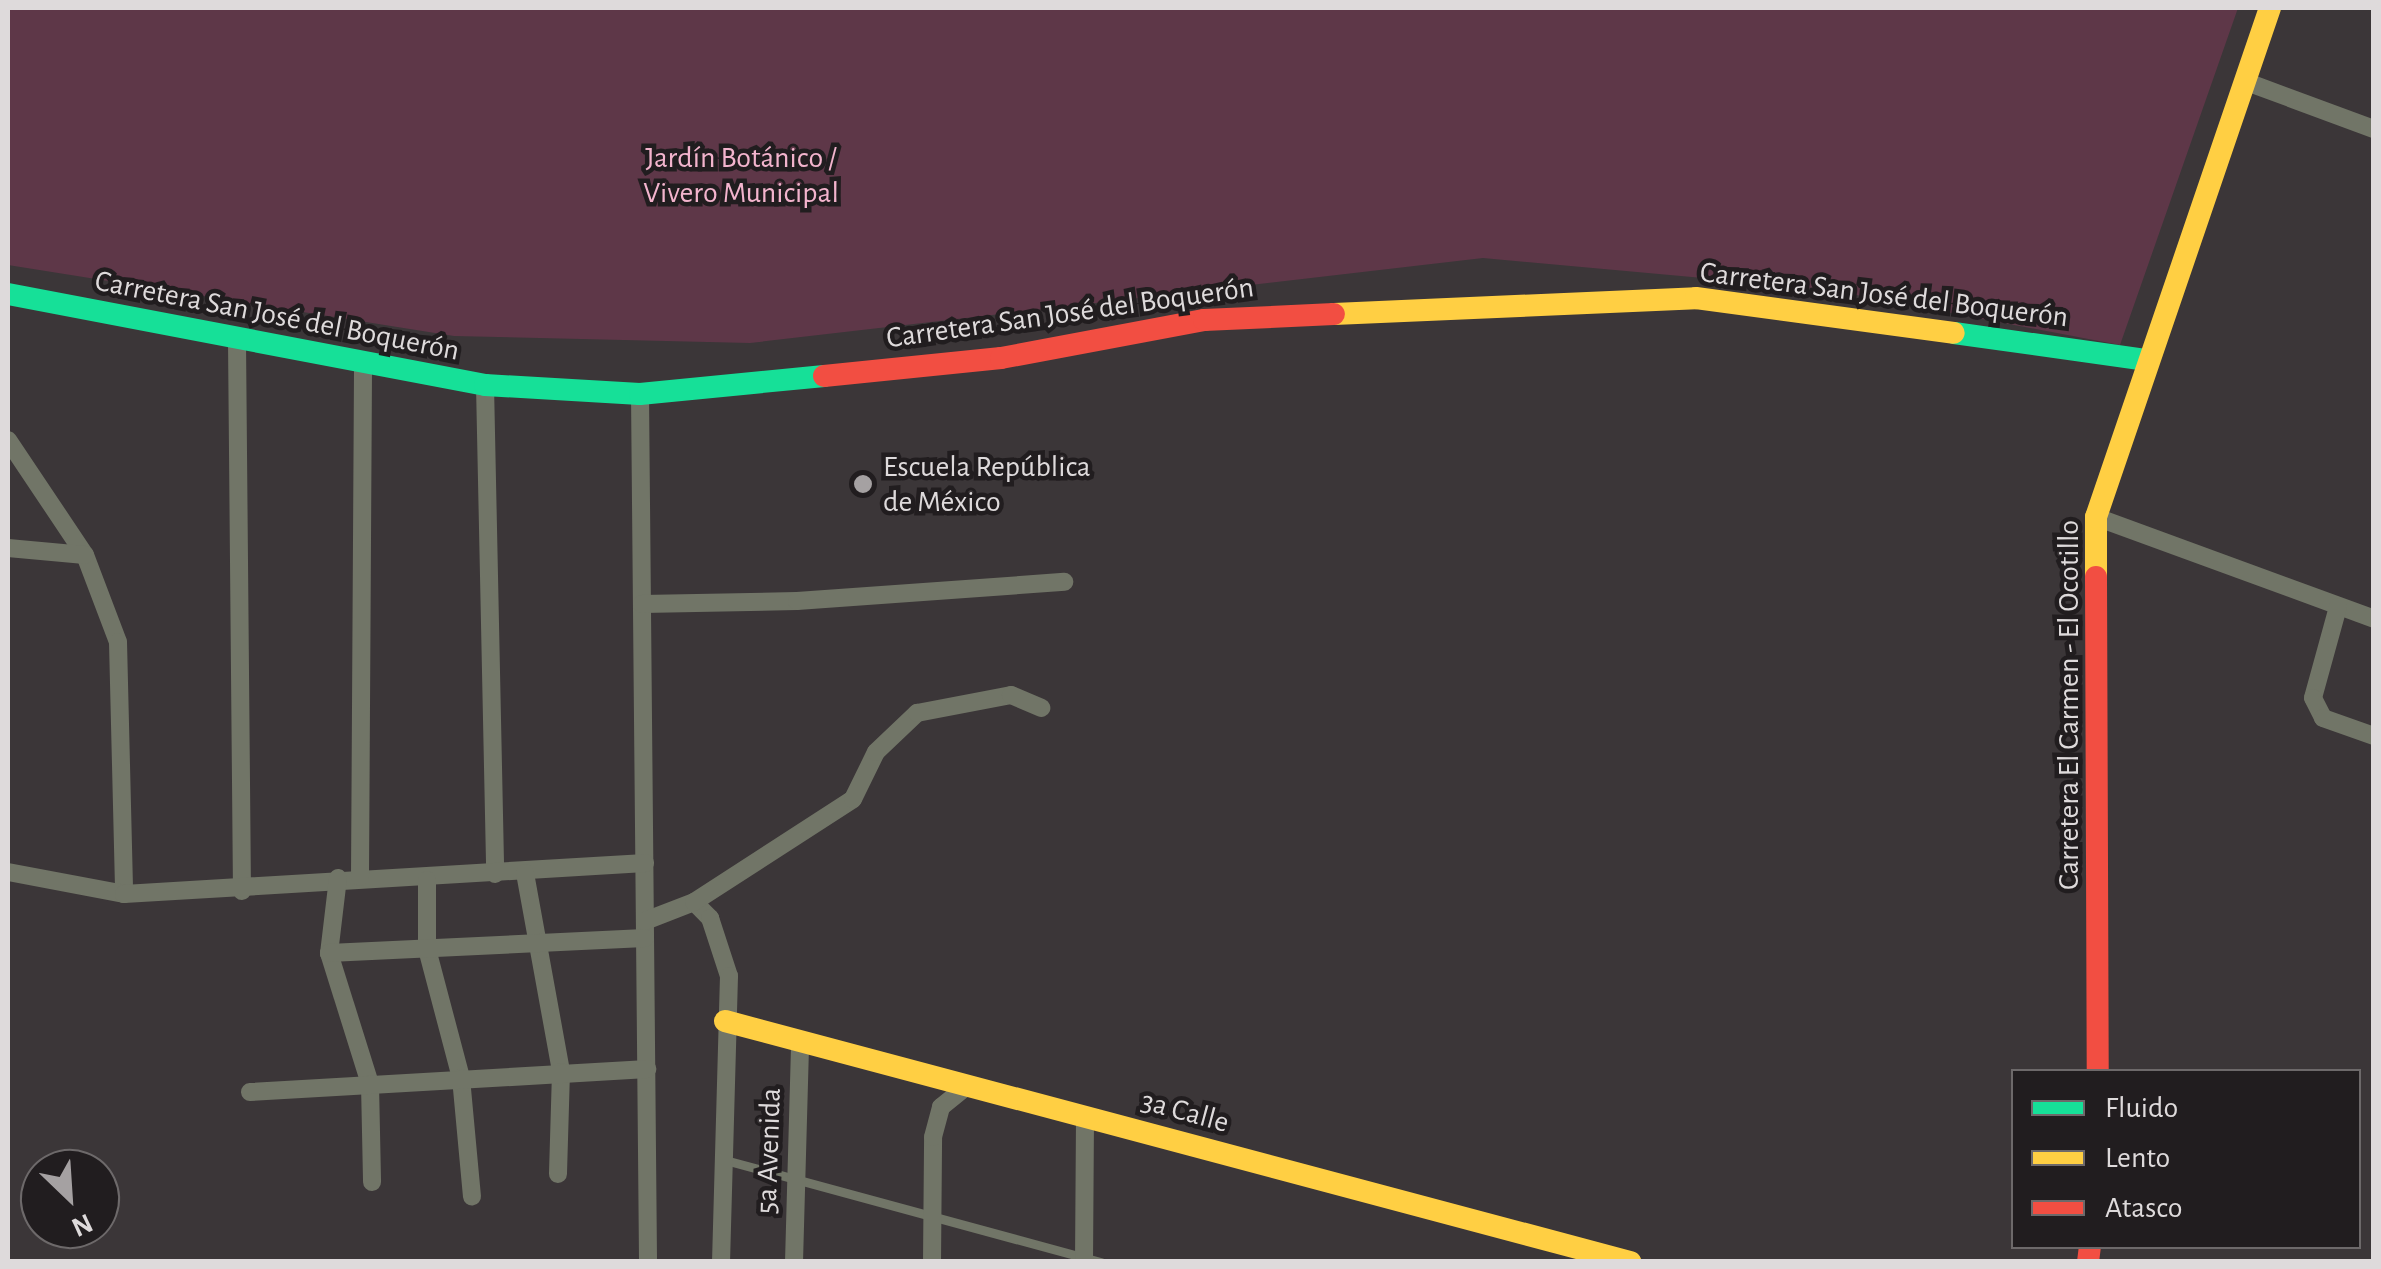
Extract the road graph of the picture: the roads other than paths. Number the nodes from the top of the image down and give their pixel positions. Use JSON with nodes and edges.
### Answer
{"nodes":[{"id":1,"x":2270,"y":8,"type":"edge"},
{"id":2,"x":2244,"y":81,"type":"junction"},
{"id":3,"x":2374,"y":129,"type":"edge"},
{"id":4,"x":8,"y":294,"type":"edge"},
{"id":5,"x":237,"y":341,"type":"junction"},
{"id":6,"x":2147,"y":360,"type":"junction"},
{"id":7,"x":362,"y":366,"type":"junction"},
{"id":8,"x":485,"y":385,"type":"junction"},
{"id":9,"x":640,"y":394,"type":"junction"},
{"id":10,"x":8,"y":440,"type":"edge"},
{"id":11,"x":2096,"y":517,"type":"junction"},
{"id":12,"x":8,"y":548,"type":"edge"},
{"id":13,"x":84,"y":555,"type":"junction"},
{"id":14,"x":1064,"y":582,"type":"dead end"},
{"id":15,"x":642,"y":604,"type":"junction"},
{"id":16,"x":2338,"y":607,"type":"junction"},
{"id":17,"x":2374,"y":619,"type":"edge"},
{"id":18,"x":1041,"y":708,"type":"dead end"},
{"id":19,"x":2374,"y":736,"type":"edge"},
{"id":20,"x":645,"y":863,"type":"junction"},
{"id":21,"x":8,"y":872,"type":"edge"},
{"id":22,"x":525,"y":873,"type":"junction"},
{"id":23,"x":495,"y":874,"type":"junction"},
{"id":24,"x":360,"y":877,"type":"junction"},
{"id":25,"x":338,"y":878,"type":"junction"},
{"id":26,"x":427,"y":880,"type":"junction"},
{"id":27,"x":242,"y":891,"type":"junction"},
{"id":28,"x":124,"y":894,"type":"junction"},
{"id":29,"x":694,"y":902,"type":"junction"},
{"id":30,"x":645,"y":930,"type":"junction"},
{"id":31,"x":540,"y":944,"type":"junction"},
{"id":32,"x":427,"y":948,"type":"junction"},
{"id":33,"x":329,"y":953,"type":"junction"},
{"id":34,"x":724,"y":1021,"type":"junction"},
{"id":35,"x":800,"y":1041,"type":"junction"},
{"id":36,"x":646,"y":1069,"type":"junction"},
{"id":37,"x":2098,"y":1069,"type":"edge"},
{"id":38,"x":560,"y":1072,"type":"junction"},
{"id":39,"x":462,"y":1078,"type":"junction"},
{"id":40,"x":370,"y":1084,"type":"junction"},
{"id":41,"x":966,"y":1086,"type":"junction"},
{"id":42,"x":250,"y":1092,"type":"dead end"},
{"id":43,"x":1084,"y":1117,"type":"junction"},
{"id":44,"x":725,"y":1160,"type":"junction"},
{"id":45,"x":558,"y":1174,"type":"dead end"},
{"id":46,"x":372,"y":1182,"type":"dead end"},
{"id":47,"x":794,"y":1182,"type":"junction"},
{"id":48,"x":472,"y":1196,"type":"dead end"},
{"id":49,"x":933,"y":1216,"type":"junction"},
{"id":50,"x":1585,"y":1256,"type":"edge"},
{"id":51,"x":1090,"y":1260,"type":"edge"},
{"id":52,"x":648,"y":1262,"type":"edge"},
{"id":53,"x":722,"y":1262,"type":"edge"},
{"id":54,"x":794,"y":1262,"type":"edge"},
{"id":55,"x":932,"y":1262,"type":"edge"},
{"id":56,"x":1630,"y":1262,"type":"edge"}],
"edges":[{"from":1,"to":2,"type":"street","name":"Carretera El Carmen - El Ocotillo"},
{"from":2,"to":3,"type":"street"},
{"from":2,"to":6,"type":"street","name":"Carretera El Carmen - El Ocotillo"},
{"from":4,"to":5,"type":"street","name":"Carretera San José del Boquerón"},
{"from":5,"to":7,"type":"street","name":"Carretera San José del Boquerón"},
{"from":5,"to":27,"type":"street"},
{"from":6,"to":9,"type":"street","name":"Carretera San José del Boquerón"},
{"from":6,"to":11,"type":"street","name":"Carretera El Carmen - El Ocotillo"},
{"from":7,"to":8,"type":"street","name":"Carretera San José del Boquerón"},
{"from":7,"to":24,"type":"street"},
{"from":8,"to":9,"type":"street","name":"Carretera San José del Boquerón"},
{"from":8,"to":23,"type":"street"},
{"from":9,"to":15,"type":"street"},
{"from":10,"to":13,"type":"street"},
{"from":11,"to":16,"type":"street"},
{"from":11,"to":37,"type":"street","name":"Carretera El Carmen - El Ocotillo"},
{"from":12,"to":13,"type":"street"},
{"from":13,"to":28,"type":"street"},
{"from":14,"to":15,"type":"street"},
{"from":15,"to":20,"type":"street"},
{"from":16,"to":17,"type":"street"},
{"from":16,"to":19,"type":"street"},
{"from":18,"to":29,"type":"street"},
{"from":20,"to":22,"type":"street"},
{"from":20,"to":30,"type":"street"},
{"from":21,"to":28,"type":"street"},
{"from":22,"to":23,"type":"street"},
{"from":22,"to":31,"type":"street"},
{"from":23,"to":26,"type":"street"},
{"from":24,"to":25,"type":"street"},
{"from":24,"to":26,"type":"street"},
{"from":25,"to":27,"type":"street"},
{"from":25,"to":33,"type":"street"},
{"from":26,"to":32,"type":"street"},
{"from":27,"to":28,"type":"street"},
{"from":29,"to":30,"type":"street"},
{"from":29,"to":34,"type":"street"},
{"from":30,"to":31,"type":"street"},
{"from":30,"to":36,"type":"street"},
{"from":31,"to":32,"type":"street"},
{"from":31,"to":38,"type":"street"},
{"from":32,"to":33,"type":"street"},
{"from":32,"to":39,"type":"street"},
{"from":33,"to":40,"type":"street"},
{"from":34,"to":35,"type":"street","name":"3a Calle"},
{"from":34,"to":44,"type":"street"},
{"from":35,"to":41,"type":"street","name":"3a Calle"},
{"from":35,"to":47,"type":"street","name":"5a Avenida"},
{"from":36,"to":38,"type":"street"},
{"from":36,"to":52,"type":"street"},
{"from":38,"to":39,"type":"street"},
{"from":38,"to":45,"type":"street"},
{"from":39,"to":40,"type":"street"},
{"from":39,"to":48,"type":"street"},
{"from":40,"to":42,"type":"street"},
{"from":40,"to":46,"type":"street"},
{"from":41,"to":43,"type":"street","name":"3a Calle"},
{"from":41,"to":49,"type":"street"},
{"from":43,"to":50,"type":"street","name":"3a Calle"},
{"from":43,"to":51,"type":"street"},
{"from":44,"to":47,"type":"lane"},
{"from":44,"to":53,"type":"street"},
{"from":47,"to":49,"type":"lane"},
{"from":47,"to":54,"type":"street","name":"5a Avenida"},
{"from":49,"to":51,"type":"lane"},
{"from":49,"to":55,"type":"street"},
{"from":50,"to":56,"type":"street","name":"3a Calle"}]}
